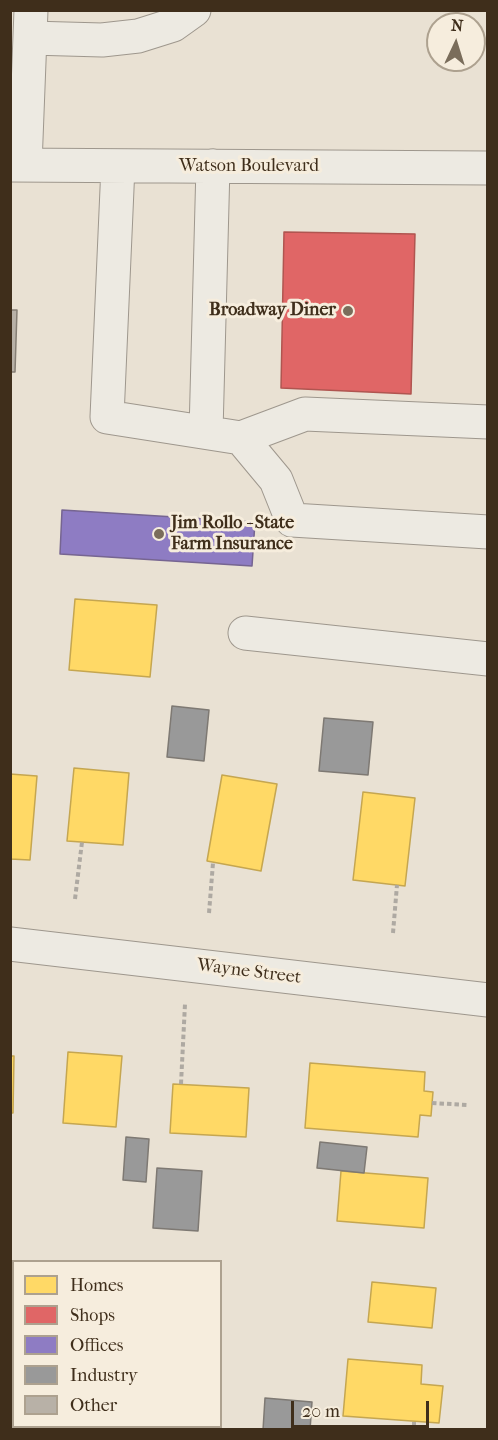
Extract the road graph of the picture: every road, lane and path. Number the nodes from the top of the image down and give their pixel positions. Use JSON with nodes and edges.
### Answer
{"nodes":[{"id":1,"x":194,"y":10,"type":"edge"},
{"id":2,"x":31,"y":24,"type":"edge"},
{"id":3,"x":18,"y":165,"type":"edge"},
{"id":4,"x":118,"y":166,"type":"junction"},
{"id":5,"x":213,"y":166,"type":"junction"},
{"id":6,"x":488,"y":168,"type":"edge"},
{"id":7,"x":488,"y":422,"type":"edge"},
{"id":8,"x":206,"y":432,"type":"junction"},
{"id":9,"x":242,"y":438,"type":"junction"},
{"id":10,"x":488,"y":532,"type":"edge"},
{"id":11,"x":245,"y":633,"type":"dead end"},
{"id":12,"x":488,"y":658,"type":"edge"},
{"id":13,"x":82,"y":842,"type":"dead end"},
{"id":14,"x":213,"y":862,"type":"dead end"},
{"id":15,"x":397,"y":885,"type":"dead end"},
{"id":16,"x":75,"y":899,"type":"dead end"},
{"id":17,"x":209,"y":913,"type":"dead end"},
{"id":18,"x":393,"y":933,"type":"dead end"},
{"id":19,"x":10,"y":944,"type":"edge"},
{"id":20,"x":188,"y":964,"type":"junction"},
{"id":21,"x":488,"y":1000,"type":"edge"},
{"id":22,"x":181,"y":1084,"type":"dead end"},
{"id":23,"x":432,"y":1103,"type":"dead end"},
{"id":24,"x":467,"y":1105,"type":"dead end"},
{"id":25,"x":414,"y":1422,"type":"dead end"},
{"id":26,"x":429,"y":1430,"type":"edge"}],
"edges":[{"from":1,"to":2,"type":"street"},
{"from":2,"to":3,"type":"street"},
{"from":3,"to":4,"type":"street","name":"Watson Boulevard"},
{"from":4,"to":5,"type":"street","name":"Watson Boulevard"},
{"from":4,"to":8,"type":"street"},
{"from":5,"to":6,"type":"street","name":"Watson Boulevard"},
{"from":5,"to":8,"type":"street"},
{"from":7,"to":9,"type":"street"},
{"from":8,"to":9,"type":"street"},
{"from":9,"to":10,"type":"street"},
{"from":11,"to":12,"type":"street"},
{"from":13,"to":16,"type":"path"},
{"from":14,"to":17,"type":"path"},
{"from":15,"to":18,"type":"path"},
{"from":19,"to":20,"type":"street","name":"Wayne Street"},
{"from":20,"to":21,"type":"street","name":"Wayne Street"},
{"from":20,"to":22,"type":"path"},
{"from":23,"to":24,"type":"path"},
{"from":25,"to":26,"type":"path"}]}
